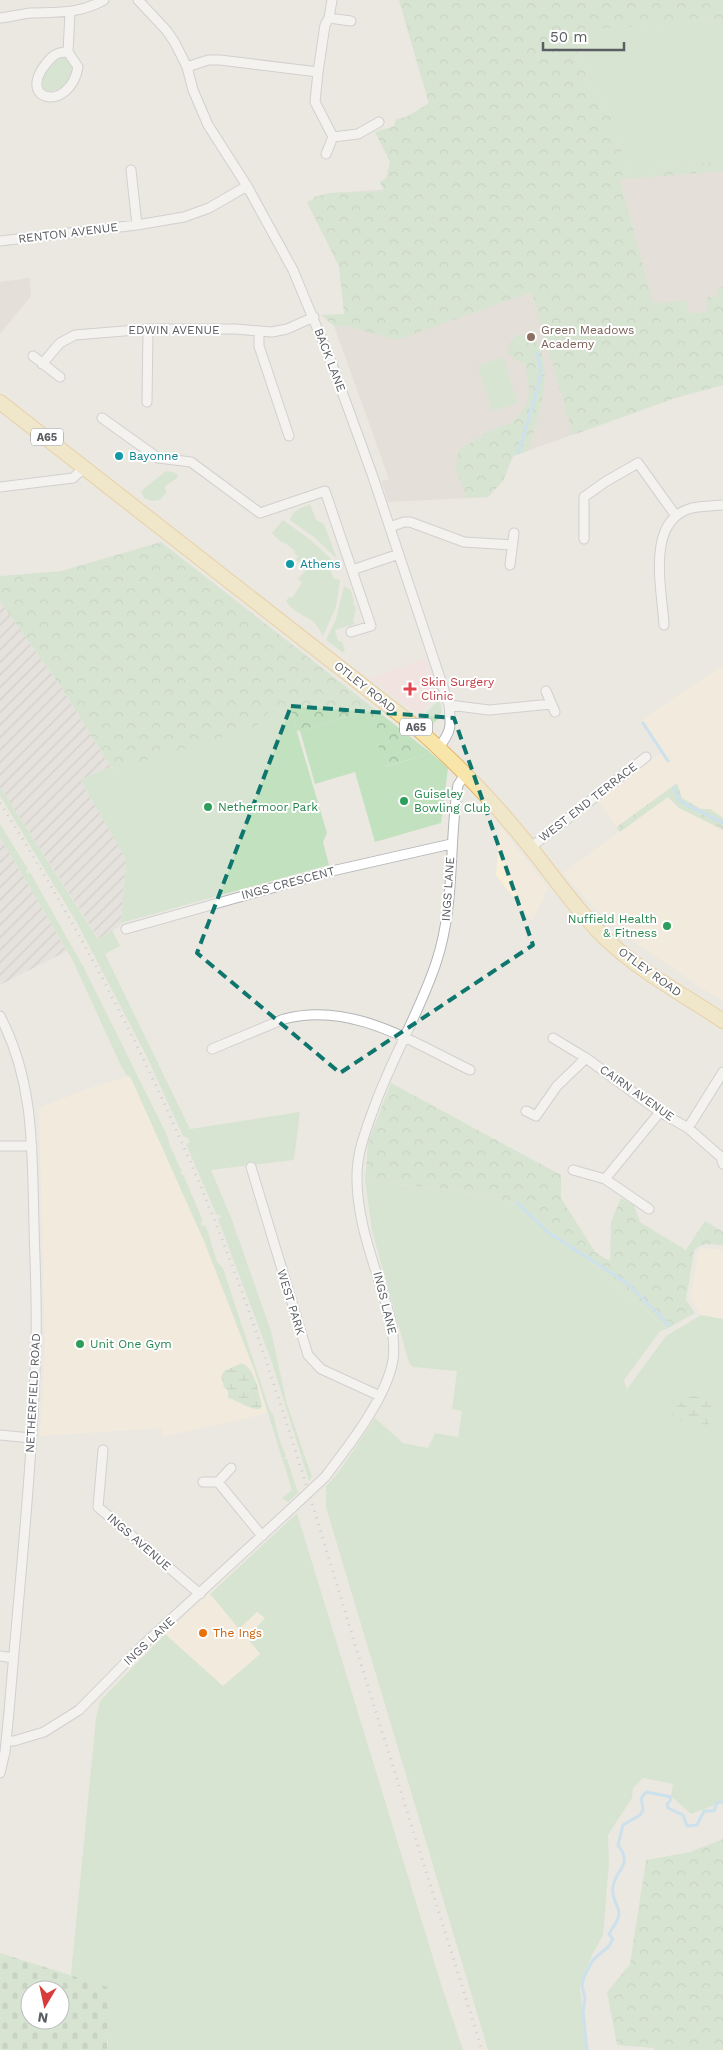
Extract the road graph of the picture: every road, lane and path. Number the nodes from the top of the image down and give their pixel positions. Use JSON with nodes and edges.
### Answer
{"nodes":[{"id":1,"x":104,"y":0,"type":"edge"},
{"id":2,"x":138,"y":0,"type":"edge"},
{"id":3,"x":332,"y":0,"type":"edge"},
{"id":4,"x":70,"y":13,"type":"junction"},
{"id":5,"x":0,"y":18,"type":"edge"},
{"id":6,"x":329,"y":18,"type":"junction"},
{"id":7,"x":351,"y":21,"type":"dead end"},
{"id":8,"x":68,"y":52,"type":"junction"},
{"id":9,"x":187,"y":67,"type":"junction"},
{"id":10,"x":318,"y":72,"type":"junction"},
{"id":11,"x":379,"y":122,"type":"dead end"},
{"id":12,"x":333,"y":137,"type":"junction"},
{"id":13,"x":326,"y":154,"type":"dead end"},
{"id":14,"x":131,"y":170,"type":"dead end"},
{"id":15,"x":247,"y":186,"type":"junction"},
{"id":16,"x":137,"y":225,"type":"junction"},
{"id":17,"x":0,"y":241,"type":"edge"},
{"id":18,"x":314,"y":317,"type":"junction"},
{"id":19,"x":148,"y":329,"type":"junction"},
{"id":20,"x":259,"y":332,"type":"junction"},
{"id":21,"x":33,"y":356,"type":"dead end"},
{"id":22,"x":42,"y":364,"type":"junction"},
{"id":23,"x":60,"y":377,"type":"dead end"},
{"id":24,"x":0,"y":402,"type":"edge"},
{"id":25,"x":147,"y":402,"type":"dead end"},
{"id":26,"x":102,"y":418,"type":"dead end"},
{"id":27,"x":289,"y":436,"type":"dead end"},
{"id":28,"x":85,"y":467,"type":"junction"},
{"id":29,"x":0,"y":487,"type":"edge"},
{"id":30,"x":723,"y":505,"type":"edge"},
{"id":31,"x":676,"y":516,"type":"junction"},
{"id":32,"x":390,"y":527,"type":"junction"},
{"id":33,"x":514,"y":533,"type":"dead end"},
{"id":34,"x":584,"y":539,"type":"dead end"},
{"id":35,"x":512,"y":544,"type":"junction"},
{"id":36,"x":399,"y":554,"type":"junction"},
{"id":37,"x":510,"y":565,"type":"dead end"},
{"id":38,"x":352,"y":570,"type":"junction"},
{"id":39,"x":664,"y":625,"type":"dead end"},
{"id":40,"x":351,"y":632,"type":"dead end"},
{"id":41,"x":546,"y":691,"type":"dead end"},
{"id":42,"x":449,"y":705,"type":"junction"},
{"id":43,"x":439,"y":747,"type":"junction"},
{"id":44,"x":646,"y":757,"type":"dead end"},
{"id":45,"x":466,"y":773,"type":"junction"},
{"id":46,"x":451,"y":844,"type":"junction"},
{"id":47,"x":530,"y":848,"type":"junction"},
{"id":48,"x":126,"y":930,"type":"dead end"},
{"id":49,"x":0,"y":1016,"type":"edge"},
{"id":50,"x":723,"y":1021,"type":"edge"},
{"id":51,"x":404,"y":1038,"type":"junction"},
{"id":52,"x":553,"y":1038,"type":"dead end"},
{"id":53,"x":212,"y":1049,"type":"dead end"},
{"id":54,"x":586,"y":1058,"type":"junction"},
{"id":55,"x":470,"y":1070,"type":"dead end"},
{"id":56,"x":723,"y":1072,"type":"edge"},
{"id":57,"x":526,"y":1111,"type":"dead end"},
{"id":58,"x":660,"y":1112,"type":"junction"},
{"id":59,"x":688,"y":1128,"type":"junction"},
{"id":60,"x":0,"y":1146,"type":"edge"},
{"id":61,"x":32,"y":1146,"type":"junction"},
{"id":62,"x":723,"y":1164,"type":"edge"},
{"id":63,"x":251,"y":1167,"type":"dead end"},
{"id":64,"x":572,"y":1170,"type":"dead end"},
{"id":65,"x":605,"y":1179,"type":"junction"},
{"id":66,"x":649,"y":1209,"type":"dead end"},
{"id":67,"x":380,"y":1396,"type":"junction"},
{"id":68,"x":0,"y":1435,"type":"edge"},
{"id":69,"x":31,"y":1438,"type":"junction"},
{"id":70,"x":103,"y":1450,"type":"dead end"},
{"id":71,"x":231,"y":1468,"type":"dead end"},
{"id":72,"x":204,"y":1482,"type":"dead end"},
{"id":73,"x":218,"y":1482,"type":"junction"},
{"id":74,"x":262,"y":1536,"type":"junction"},
{"id":75,"x":200,"y":1594,"type":"junction"},
{"id":76,"x":0,"y":1656,"type":"edge"},
{"id":77,"x":14,"y":1658,"type":"junction"},
{"id":78,"x":6,"y":1741,"type":"junction"},
{"id":79,"x":0,"y":1773,"type":"edge"}],
"edges":[{"from":1,"to":4,"type":"street"},
{"from":2,"to":9,"type":"street","name":"BACK LANE"},
{"from":3,"to":6,"type":"street"},
{"from":4,"to":5,"type":"street"},
{"from":4,"to":8,"type":"street"},
{"from":6,"to":7,"type":"street"},
{"from":6,"to":10,"type":"street"},
{"from":8,"to":8,"type":"street"},
{"from":9,"to":10,"type":"street"},
{"from":9,"to":15,"type":"street","name":"BACK LANE"},
{"from":10,"to":12,"type":"street"},
{"from":11,"to":12,"type":"street"},
{"from":12,"to":13,"type":"street"},
{"from":14,"to":16,"type":"street","name":"RENTON AVENUE"},
{"from":15,"to":16,"type":"street","name":"RENTON AVENUE"},
{"from":15,"to":18,"type":"street","name":"BACK LANE"},
{"from":16,"to":17,"type":"street","name":"RENTON AVENUE"},
{"from":18,"to":20,"type":"street","name":"EDWIN AVENUE"},
{"from":18,"to":32,"type":"street","name":"BACK LANE"},
{"from":19,"to":20,"type":"street","name":"EDWIN AVENUE"},
{"from":19,"to":22,"type":"street","name":"EDWIN AVENUE"},
{"from":19,"to":25,"type":"street"},
{"from":20,"to":27,"type":"street"},
{"from":21,"to":22,"type":"street"},
{"from":22,"to":23,"type":"street"},
{"from":24,"to":28,"type":"main road","name":"OTLEY ROAD","number":"A65"},
{"from":26,"to":38,"type":"street"},
{"from":28,"to":29,"type":"street"},
{"from":28,"to":43,"type":"main road","name":"OTLEY ROAD","number":"A65"},
{"from":30,"to":31,"type":"street"},
{"from":31,"to":34,"type":"street"},
{"from":31,"to":39,"type":"street"},
{"from":32,"to":35,"type":"street"},
{"from":32,"to":36,"type":"street","name":"BACK LANE"},
{"from":33,"to":35,"type":"street"},
{"from":35,"to":37,"type":"street"},
{"from":36,"to":38,"type":"street"},
{"from":36,"to":42,"type":"street","name":"BACK LANE"},
{"from":38,"to":40,"type":"street"},
{"from":41,"to":42,"type":"street"},
{"from":42,"to":43,"type":"street","name":"BACK LANE"},
{"from":43,"to":45,"type":"main road","name":"OTLEY ROAD","number":"A65"},
{"from":44,"to":47,"type":"street","name":"WEST END TERRACE"},
{"from":45,"to":46,"type":"street","name":"INGS LANE"},
{"from":45,"to":47,"type":"main road","name":"OTLEY ROAD","number":"A65"},
{"from":46,"to":48,"type":"street","name":"INGS CRESCENT"},
{"from":46,"to":51,"type":"street","name":"INGS LANE"},
{"from":47,"to":50,"type":"main road","name":"OTLEY ROAD","number":"A65"},
{"from":49,"to":61,"type":"street","name":"NETHERFIELD ROAD"},
{"from":51,"to":53,"type":"street"},
{"from":51,"to":55,"type":"street"},
{"from":51,"to":67,"type":"street","name":"INGS LANE"},
{"from":52,"to":54,"type":"street","name":"CAIRN AVENUE"},
{"from":54,"to":57,"type":"street","name":"CAIRN AVENUE"},
{"from":54,"to":58,"type":"street","name":"CAIRN AVENUE"},
{"from":56,"to":59,"type":"street","name":"CAIRN AVENUE"},
{"from":58,"to":59,"type":"street","name":"CAIRN AVENUE"},
{"from":58,"to":65,"type":"street"},
{"from":59,"to":62,"type":"street","name":"CAIRN AVENUE"},
{"from":60,"to":61,"type":"street"},
{"from":61,"to":69,"type":"street","name":"NETHERFIELD ROAD"},
{"from":63,"to":67,"type":"street","name":"WEST PARK"},
{"from":64,"to":65,"type":"street"},
{"from":65,"to":66,"type":"street"},
{"from":67,"to":74,"type":"street","name":"INGS LANE","bridge":true},
{"from":68,"to":69,"type":"street"},
{"from":69,"to":77,"type":"street","name":"NETHERFIELD ROAD"},
{"from":70,"to":75,"type":"street","name":"INGS AVENUE"},
{"from":71,"to":73,"type":"street"},
{"from":72,"to":73,"type":"street"},
{"from":73,"to":74,"type":"street"},
{"from":74,"to":75,"type":"street","name":"INGS LANE"},
{"from":75,"to":78,"type":"street","name":"INGS LANE"},
{"from":76,"to":77,"type":"street"},
{"from":77,"to":78,"type":"street","name":"NETHERFIELD ROAD"},
{"from":78,"to":79,"type":"street","name":"NETHERFIELD ROAD"}]}
